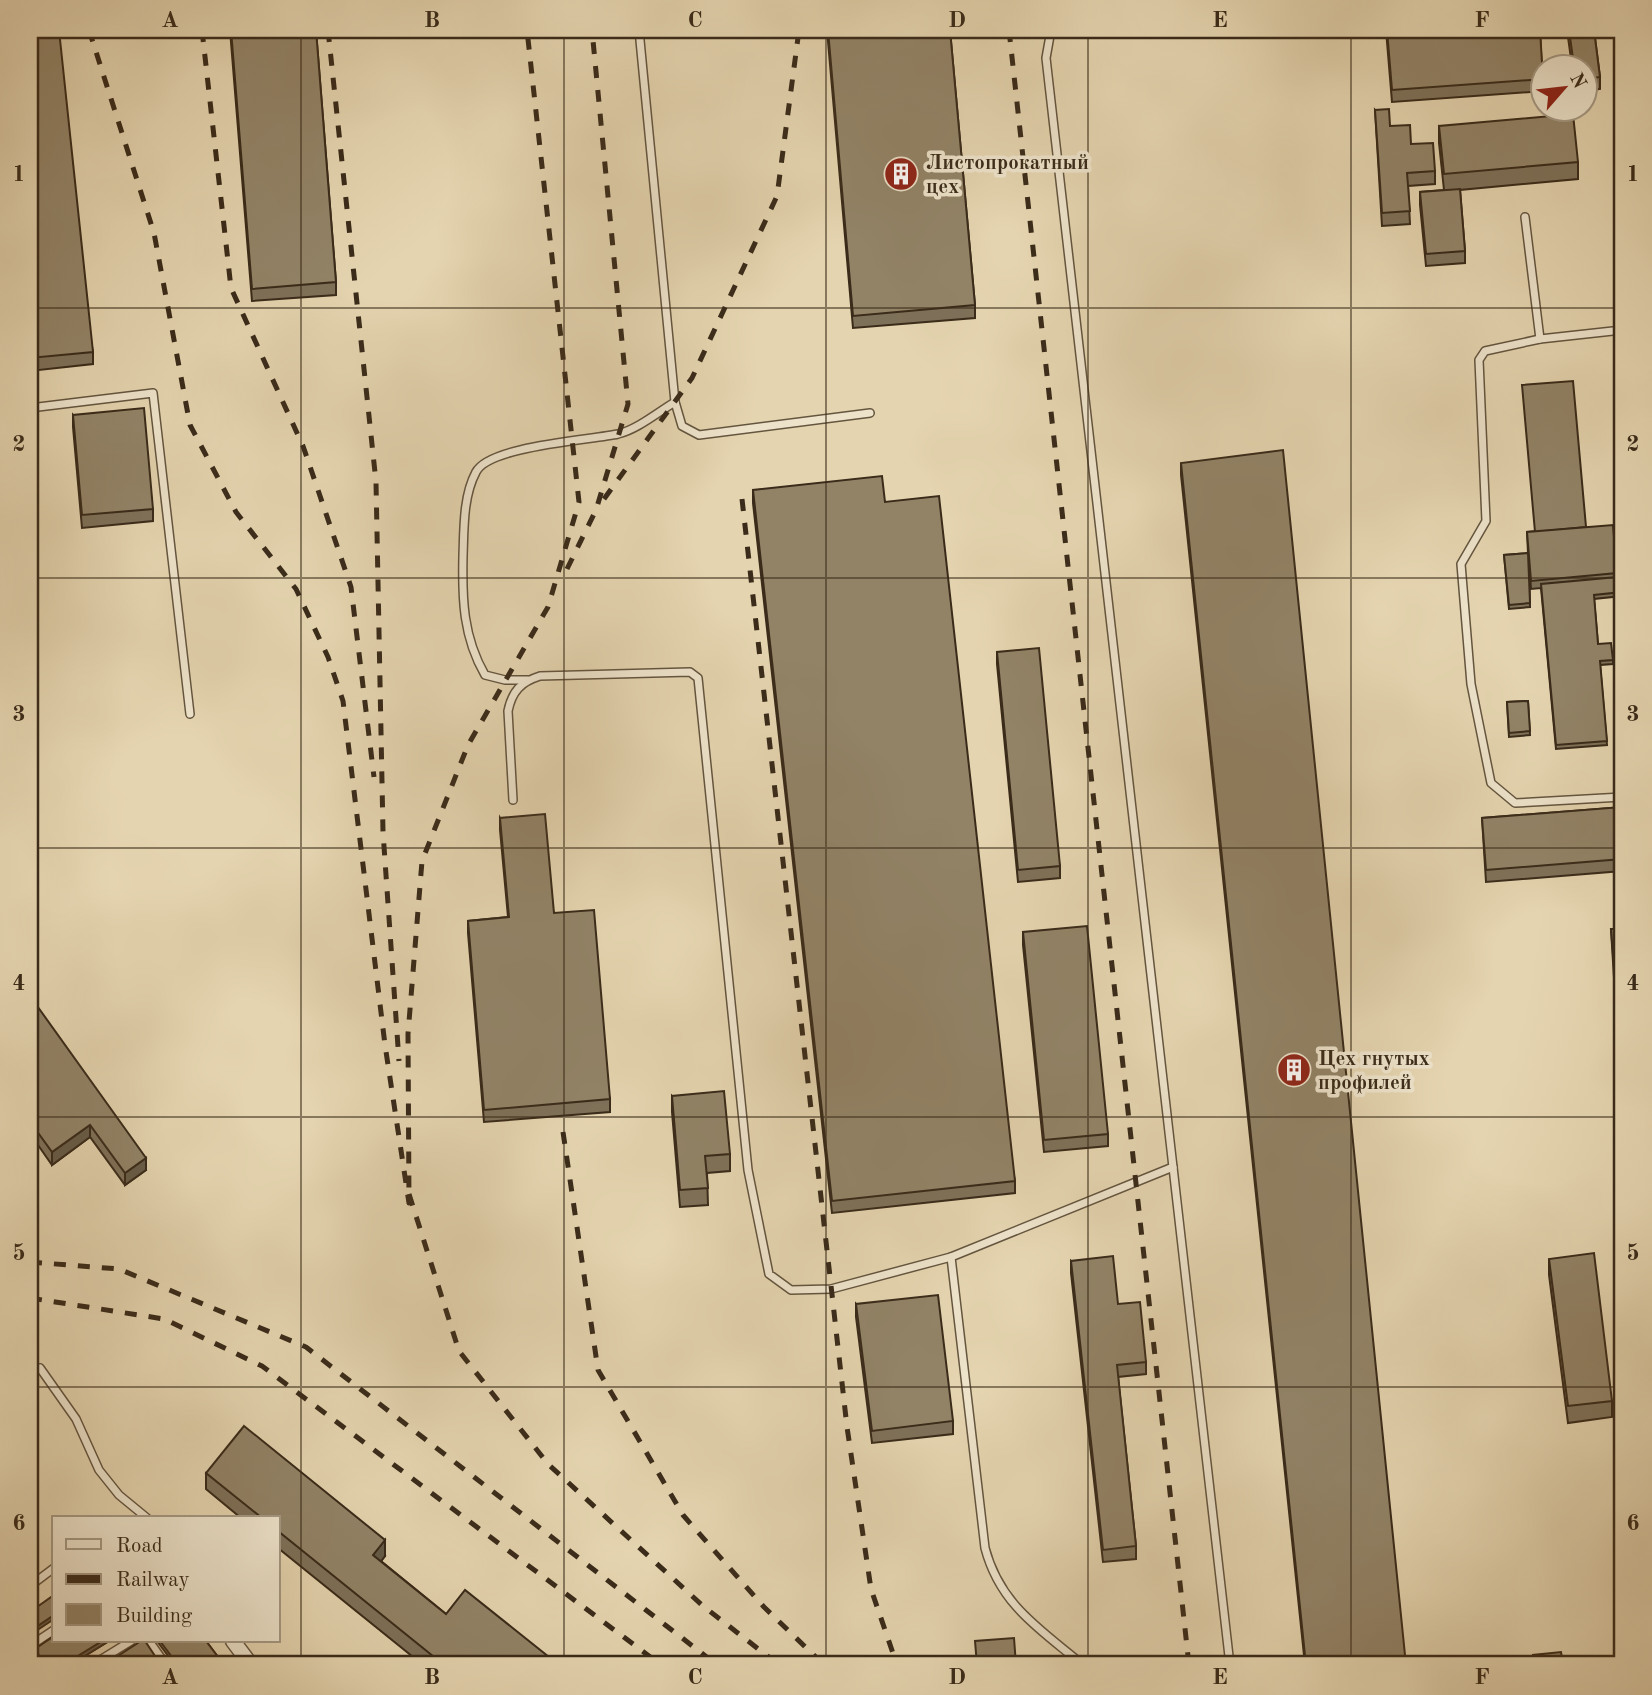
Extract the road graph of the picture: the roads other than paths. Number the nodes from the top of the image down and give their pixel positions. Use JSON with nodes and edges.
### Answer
{"nodes":[{"id":1,"x":639,"y":30,"type":"edge"},
{"id":2,"x":1051,"y":30,"type":"edge"},
{"id":3,"x":1525,"y":217,"type":"dead end"},
{"id":4,"x":1622,"y":330,"type":"edge"},
{"id":5,"x":1540,"y":339,"type":"junction"},
{"id":6,"x":674,"y":402,"type":"junction"},
{"id":7,"x":30,"y":408,"type":"edge"},
{"id":8,"x":870,"y":413,"type":"dead end"},
{"id":9,"x":528,"y":680,"type":"junction"},
{"id":10,"x":190,"y":714,"type":"dead end"},
{"id":11,"x":1622,"y":797,"type":"edge"},
{"id":12,"x":513,"y":800,"type":"dead end"},
{"id":13,"x":1173,"y":1167,"type":"junction"},
{"id":14,"x":951,"y":1257,"type":"junction"},
{"id":15,"x":40,"y":1368,"type":"dead end"},
{"id":16,"x":145,"y":1516,"type":"edge"},
{"id":17,"x":52,"y":1570,"type":"edge"},
{"id":18,"x":30,"y":1586,"type":"edge"},
{"id":19,"x":52,"y":1631,"type":"edge"},
{"id":20,"x":129,"y":1642,"type":"edge"},
{"id":21,"x":150,"y":1642,"type":"edge"},
{"id":22,"x":234,"y":1642,"type":"edge"},
{"id":23,"x":30,"y":1646,"type":"edge"},
{"id":24,"x":92,"y":1665,"type":"edge"},
{"id":25,"x":166,"y":1665,"type":"edge"},
{"id":26,"x":251,"y":1665,"type":"edge"},
{"id":27,"x":1083,"y":1665,"type":"edge"},
{"id":28,"x":1230,"y":1665,"type":"edge"}],
"edges":[{"from":1,"to":6,"type":"lane"},
{"from":2,"to":13,"type":"lane"},
{"from":3,"to":5,"type":"lane"},
{"from":4,"to":5,"type":"lane"},
{"from":5,"to":11,"type":"lane"},
{"from":6,"to":8,"type":"lane"},
{"from":6,"to":9,"type":"lane"},
{"from":7,"to":10,"type":"lane"},
{"from":9,"to":12,"type":"lane"},
{"from":9,"to":14,"type":"lane"},
{"from":13,"to":14,"type":"lane"},
{"from":13,"to":28,"type":"lane"},
{"from":14,"to":27,"type":"lane"},
{"from":15,"to":16,"type":"lane"},
{"from":17,"to":18,"type":"lane"},
{"from":19,"to":23,"type":"lane"},
{"from":20,"to":24,"type":"lane"},
{"from":21,"to":25,"type":"lane"},
{"from":22,"to":26,"type":"street"}]}
